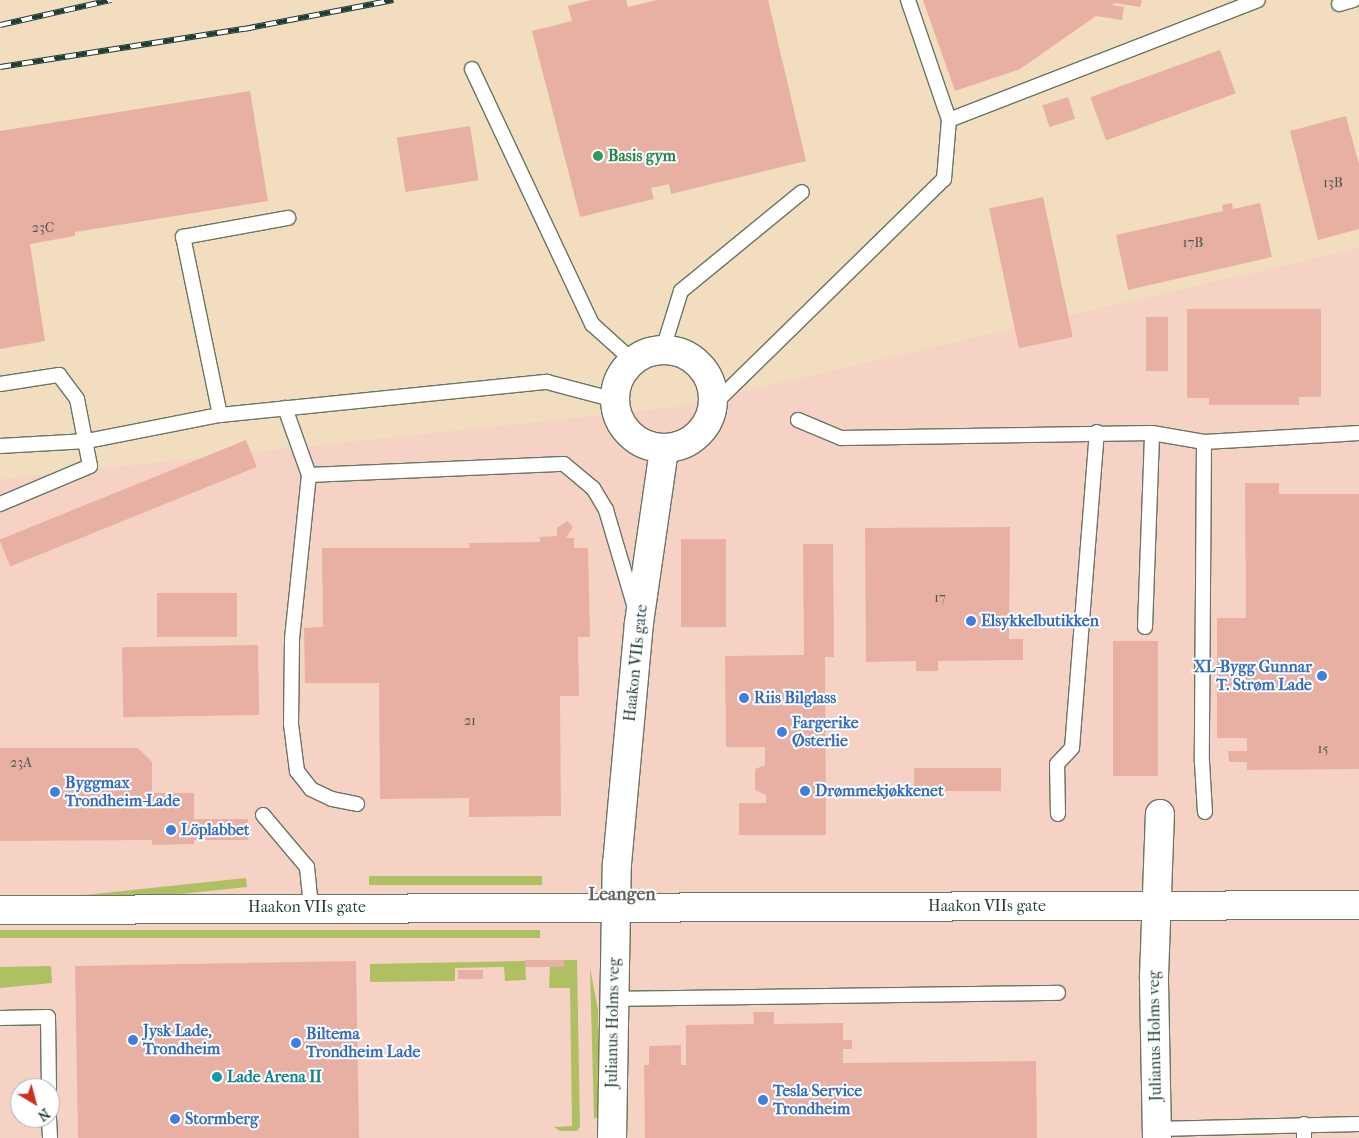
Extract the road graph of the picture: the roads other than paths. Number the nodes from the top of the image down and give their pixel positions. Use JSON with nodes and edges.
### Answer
{"nodes":[{"id":1,"x":908,"y":0,"type":"edge"},
{"id":2,"x":1258,"y":0,"type":"edge"},
{"id":3,"x":1353,"y":0,"type":"edge"},
{"id":4,"x":1339,"y":4,"type":"dead end"},
{"id":5,"x":472,"y":69,"type":"dead end"},
{"id":6,"x":949,"y":120,"type":"junction"},
{"id":7,"x":802,"y":192,"type":"dead end"},
{"id":8,"x":288,"y":218,"type":"dead end"},
{"id":9,"x":663,"y":349,"type":"junction"},
{"id":10,"x":633,"y":361,"type":"junction"},
{"id":11,"x":0,"y":384,"type":"edge"},
{"id":12,"x":615,"y":400,"type":"junction"},
{"id":13,"x":714,"y":404,"type":"junction"},
{"id":14,"x":285,"y":408,"type":"junction"},
{"id":15,"x":220,"y":415,"type":"junction"},
{"id":16,"x":798,"y":420,"type":"dead end"},
{"id":17,"x":1096,"y":432,"type":"junction"},
{"id":18,"x":1152,"y":433,"type":"junction"},
{"id":19,"x":1359,"y":433,"type":"edge"},
{"id":20,"x":87,"y":441,"type":"junction"},
{"id":21,"x":1204,"y":442,"type":"junction"},
{"id":22,"x":0,"y":446,"type":"edge"},
{"id":23,"x":664,"y":449,"type":"junction"},
{"id":24,"x":310,"y":475,"type":"junction"},
{"id":25,"x":0,"y":504,"type":"edge"},
{"id":26,"x":639,"y":623,"type":"junction"},
{"id":27,"x":1145,"y":627,"type":"dead end"},
{"id":28,"x":357,"y":804,"type":"dead end"},
{"id":29,"x":1205,"y":812,"type":"dead end"},
{"id":30,"x":1058,"y":814,"type":"dead end"},
{"id":31,"x":1160,"y":814,"type":"dead end"},
{"id":32,"x":263,"y":815,"type":"dead end"},
{"id":33,"x":1359,"y":905,"type":"edge"},
{"id":34,"x":1156,"y":906,"type":"junction"},
{"id":35,"x":311,"y":907,"type":"junction"},
{"id":36,"x":615,"y":907,"type":"junction"},
{"id":37,"x":0,"y":910,"type":"edge"},
{"id":38,"x":1058,"y":994,"type":"dead end"},
{"id":39,"x":613,"y":999,"type":"junction"},
{"id":40,"x":0,"y":1018,"type":"edge"},
{"id":41,"x":49,"y":1078,"type":"edge"},
{"id":42,"x":1359,"y":1124,"type":"edge"},
{"id":43,"x":1304,"y":1131,"type":"edge"},
{"id":44,"x":1157,"y":1133,"type":"edge"},
{"id":45,"x":612,"y":1138,"type":"edge"}],
"edges":[{"from":1,"to":6,"type":"lane"},
{"from":2,"to":6,"type":"lane"},
{"from":3,"to":4,"type":"lane"},
{"from":5,"to":10,"type":"lane"},
{"from":6,"to":13,"type":"lane"},
{"from":7,"to":9,"type":"lane"},
{"from":8,"to":15,"type":"lane"},
{"from":9,"to":10,"type":"main road"},
{"from":9,"to":13,"type":"main road"},
{"from":10,"to":12,"type":"main road"},
{"from":11,"to":20,"type":"lane"},
{"from":12,"to":14,"type":"lane"},
{"from":12,"to":23,"type":"main road"},
{"from":13,"to":23,"type":"main road"},
{"from":14,"to":15,"type":"lane"},
{"from":14,"to":24,"type":"lane"},
{"from":15,"to":20,"type":"lane"},
{"from":16,"to":17,"type":"lane"},
{"from":17,"to":18,"type":"lane"},
{"from":17,"to":30,"type":"lane"},
{"from":18,"to":21,"type":"lane"},
{"from":18,"to":27,"type":"lane"},
{"from":19,"to":21,"type":"lane"},
{"from":20,"to":22,"type":"lane"},
{"from":20,"to":25,"type":"lane"},
{"from":21,"to":29,"type":"lane"},
{"from":23,"to":26,"type":"main road","name":"Haakon VIIs gate"},
{"from":24,"to":26,"type":"lane"},
{"from":24,"to":28,"type":"lane"},
{"from":26,"to":36,"type":"main road","name":"Haakon VIIs gate"},
{"from":31,"to":34,"type":"main road","name":"Julianus Holms veg"},
{"from":32,"to":35,"type":"lane"},
{"from":33,"to":34,"type":"main road","name":"Haakon VIIs gate"},
{"from":34,"to":36,"type":"main road","name":"Haakon VIIs gate"},
{"from":34,"to":44,"type":"main road","name":"Julianus Holms veg"},
{"from":35,"to":36,"type":"main road","name":"Haakon VIIs gate"},
{"from":35,"to":37,"type":"main road","name":"Haakon VIIs gate"},
{"from":36,"to":39,"type":"main road","name":"Julianus Holms veg"},
{"from":38,"to":39,"type":"lane"},
{"from":39,"to":45,"type":"main road","name":"Julianus Holms veg"},
{"from":40,"to":41,"type":"lane"},
{"from":42,"to":43,"type":"lane","name":"Julianus Holms veg"},
{"from":43,"to":44,"type":"lane","name":"Julianus Holms veg"}]}
